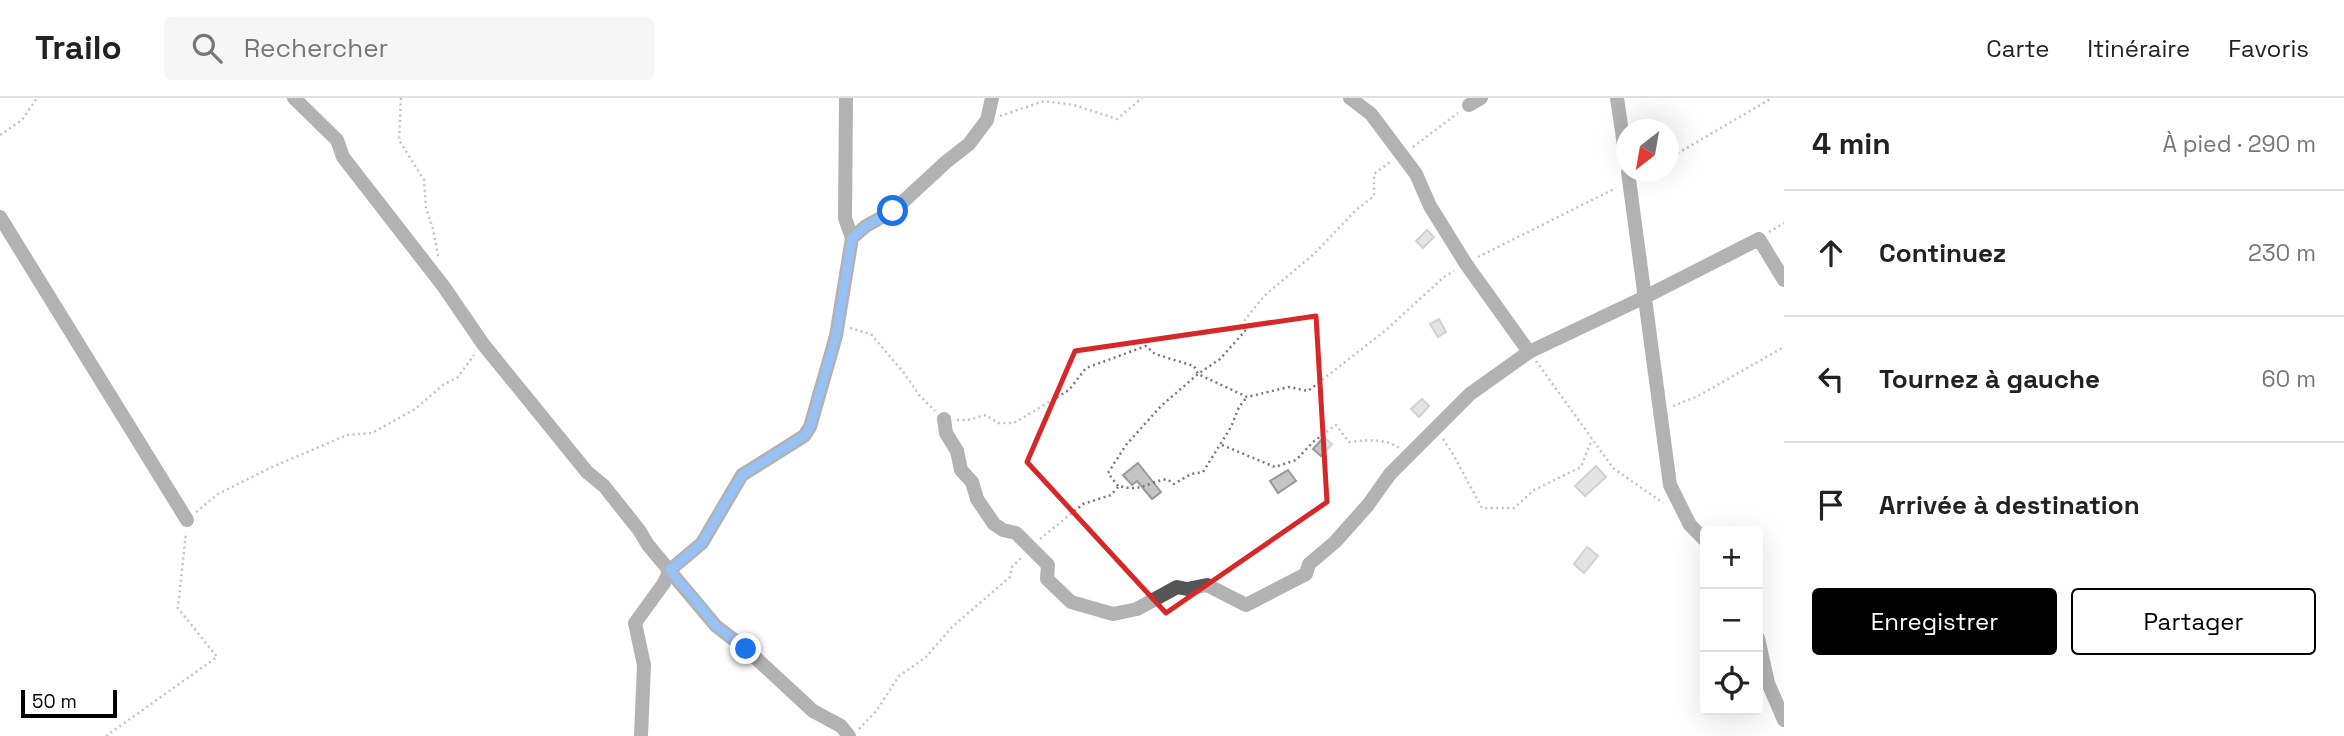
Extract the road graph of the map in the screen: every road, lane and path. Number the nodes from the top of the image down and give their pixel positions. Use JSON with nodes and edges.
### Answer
{"nodes":[{"id":1,"x":37,"y":98,"type":"edge"},
{"id":2,"x":294,"y":98,"type":"edge"},
{"id":3,"x":401,"y":98,"type":"edge"},
{"id":4,"x":846,"y":98,"type":"edge"},
{"id":5,"x":992,"y":98,"type":"edge"},
{"id":6,"x":1142,"y":98,"type":"edge"},
{"id":7,"x":1350,"y":98,"type":"edge"},
{"id":8,"x":1617,"y":98,"type":"edge"},
{"id":9,"x":1772,"y":98,"type":"edge"},
{"id":10,"x":1765,"y":100,"type":"edge"},
{"id":11,"x":1475,"y":102,"type":"edge"},
{"id":12,"x":1620,"y":119,"type":"edge"},
{"id":13,"x":987,"y":120,"type":"junction"},
{"id":14,"x":0,"y":135,"type":"edge"},
{"id":15,"x":1679,"y":152,"type":"edge"},
{"id":16,"x":1402,"y":156,"type":"junction"},
{"id":17,"x":1620,"y":182,"type":"edge"},
{"id":18,"x":1630,"y":182,"type":"edge"},
{"id":19,"x":1,"y":220,"type":"edge"},
{"id":20,"x":1784,"y":223,"type":"edge"},
{"id":21,"x":852,"y":238,"type":"junction"},
{"id":22,"x":1759,"y":239,"type":"junction"},
{"id":23,"x":440,"y":264,"type":"dead end"},
{"id":24,"x":1466,"y":264,"type":"junction"},
{"id":25,"x":1784,"y":280,"type":"edge"},
{"id":26,"x":1645,"y":297,"type":"junction"},
{"id":27,"x":838,"y":324,"type":"junction"},
{"id":28,"x":483,"y":344,"type":"junction"},
{"id":29,"x":1784,"y":347,"type":"edge"},
{"id":30,"x":1529,"y":352,"type":"junction"},
{"id":31,"x":1198,"y":374,"type":"junction"},
{"id":32,"x":1248,"y":397,"type":"junction"},
{"id":33,"x":1661,"y":412,"type":"junction"},
{"id":34,"x":944,"y":419,"type":"junction"},
{"id":35,"x":1435,"y":428,"type":"junction"},
{"id":36,"x":1592,"y":439,"type":"junction"},
{"id":37,"x":1221,"y":444,"type":"junction"},
{"id":38,"x":1418,"y":444,"type":"junction"},
{"id":39,"x":1119,"y":486,"type":"junction"},
{"id":40,"x":1670,"y":509,"type":"dead end"},
{"id":41,"x":187,"y":520,"type":"junction"},
{"id":42,"x":1700,"y":535,"type":"edge"},
{"id":43,"x":1031,"y":548,"type":"junction"},
{"id":44,"x":670,"y":570,"type":"junction"},
{"id":45,"x":1761,"y":652,"type":"edge"},
{"id":46,"x":1784,"y":720,"type":"edge"},
{"id":47,"x":106,"y":736,"type":"edge"},
{"id":48,"x":641,"y":736,"type":"edge"},
{"id":49,"x":850,"y":736,"type":"edge"}],
"edges":[{"from":1,"to":14,"type":"path"},
{"from":2,"to":28,"type":"street"},
{"from":3,"to":23,"type":"path"},
{"from":4,"to":21,"type":"street"},
{"from":5,"to":13,"type":"street"},
{"from":6,"to":13,"type":"path"},
{"from":7,"to":16,"type":"street"},
{"from":8,"to":12,"type":"street"},
{"from":9,"to":10,"type":"path"},
{"from":10,"to":15,"type":"path"},
{"from":11,"to":16,"type":"path"},
{"from":13,"to":21,"type":"street"},
{"from":16,"to":24,"type":"street"},
{"from":16,"to":31,"type":"path"},
{"from":17,"to":24,"type":"path"},
{"from":18,"to":26,"type":"street"},
{"from":19,"to":41,"type":"street"},
{"from":20,"to":22,"type":"path"},
{"from":21,"to":27,"type":"street"},
{"from":22,"to":25,"type":"street"},
{"from":22,"to":26,"type":"street"},
{"from":24,"to":30,"type":"street"},
{"from":24,"to":32,"type":"path"},
{"from":26,"to":30,"type":"street"},
{"from":26,"to":33,"type":"street"},
{"from":27,"to":34,"type":"path"},
{"from":27,"to":44,"type":"street"},
{"from":28,"to":41,"type":"path"},
{"from":28,"to":44,"type":"street"},
{"from":29,"to":33,"type":"path"},
{"from":30,"to":35,"type":"street"},
{"from":30,"to":36,"type":"path"},
{"from":31,"to":32,"type":"path"},
{"from":31,"to":34,"type":"path"},
{"from":31,"to":39,"type":"path"},
{"from":32,"to":37,"type":"path"},
{"from":33,"to":42,"type":"street"},
{"from":34,"to":43,"type":"street"},
{"from":35,"to":36,"type":"path"},
{"from":35,"to":38,"type":"street"},
{"from":36,"to":40,"type":"path"},
{"from":37,"to":38,"type":"path"},
{"from":37,"to":39,"type":"path"},
{"from":38,"to":43,"type":"street"},
{"from":39,"to":43,"type":"path"},
{"from":41,"to":47,"type":"path"},
{"from":43,"to":49,"type":"path"},
{"from":44,"to":48,"type":"street"},
{"from":44,"to":49,"type":"street"},
{"from":45,"to":46,"type":"street"}]}
